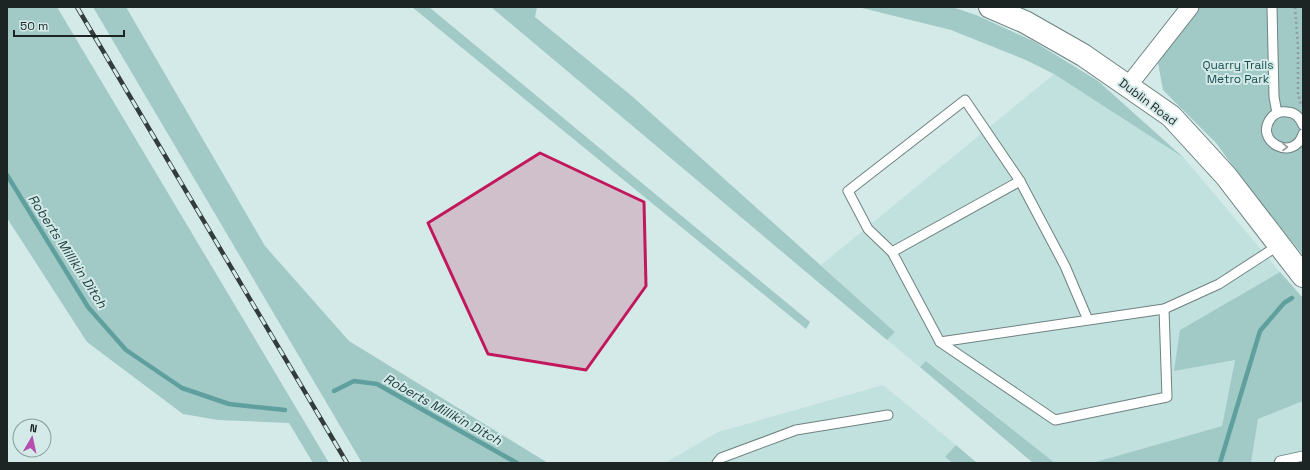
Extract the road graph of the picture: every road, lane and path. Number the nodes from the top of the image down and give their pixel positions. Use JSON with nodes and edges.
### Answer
{"nodes":[{"id":1,"x":990,"y":7,"type":"edge"},
{"id":2,"x":1190,"y":7,"type":"edge"},
{"id":3,"x":1272,"y":7,"type":"edge"},
{"id":4,"x":1295,"y":7,"type":"edge"},
{"id":5,"x":1128,"y":86,"type":"junction"},
{"id":6,"x":1303,"y":107,"type":"edge"},
{"id":7,"x":1277,"y":113,"type":"junction"},
{"id":8,"x":1303,"y":125,"type":"edge"},
{"id":9,"x":1303,"y":134,"type":"edge"},
{"id":10,"x":1020,"y":181,"type":"junction"},
{"id":11,"x":1279,"y":245,"type":"junction"},
{"id":12,"x":892,"y":252,"type":"junction"},
{"id":13,"x":1303,"y":276,"type":"edge"},
{"id":14,"x":1164,"y":309,"type":"junction"},
{"id":15,"x":1088,"y":320,"type":"junction"},
{"id":16,"x":940,"y":342,"type":"junction"},
{"id":17,"x":888,"y":415,"type":"dead end"},
{"id":18,"x":1303,"y":456,"type":"edge"},
{"id":19,"x":717,"y":463,"type":"edge"},
{"id":20,"x":1279,"y":463,"type":"edge"}],
"edges":[{"from":1,"to":5,"type":"main road","name":"Dublin Road"},
{"from":2,"to":5,"type":"street"},
{"from":3,"to":7,"type":"lane"},
{"from":4,"to":6,"type":"path"},
{"from":5,"to":11,"type":"main road","name":"Dublin Road"},
{"from":7,"to":8,"type":"lane"},
{"from":7,"to":9,"type":"lane","one_way":true},
{"from":10,"to":12,"type":"lane"},
{"from":10,"to":12,"type":"lane"},
{"from":10,"to":15,"type":"lane"},
{"from":11,"to":13,"type":"main road","name":"Dublin Road"},
{"from":11,"to":14,"type":"lane"},
{"from":12,"to":16,"type":"lane"},
{"from":14,"to":15,"type":"lane"},
{"from":14,"to":16,"type":"lane"},
{"from":15,"to":16,"type":"lane"},
{"from":17,"to":19,"type":"lane"},
{"from":18,"to":20,"type":"lane"}]}
